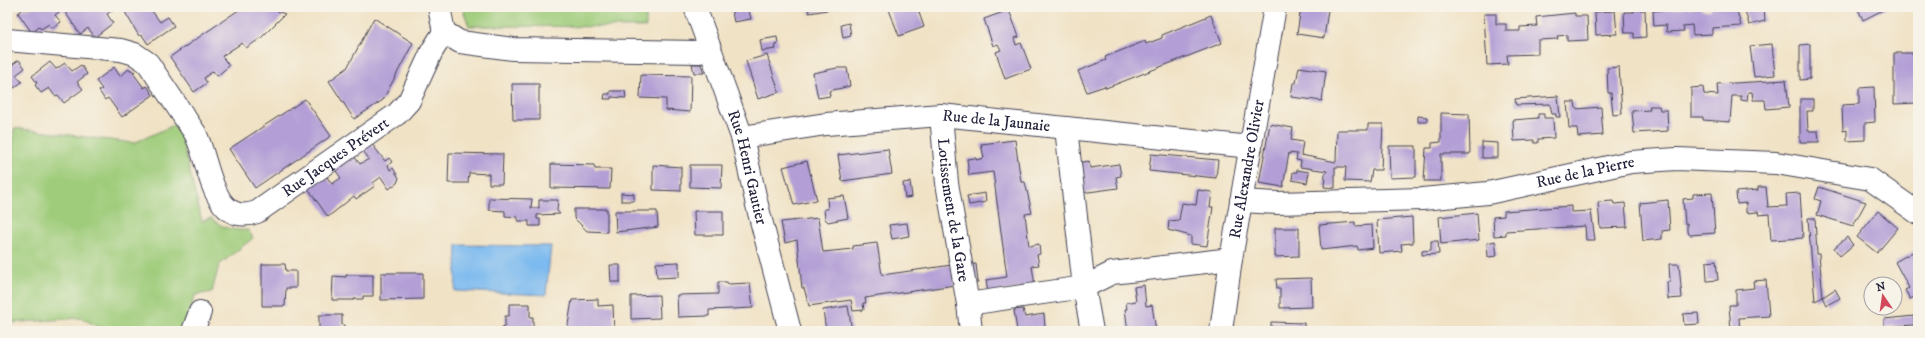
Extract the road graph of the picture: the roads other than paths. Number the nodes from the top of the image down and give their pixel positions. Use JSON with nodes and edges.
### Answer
{"nodes":[{"id":1,"x":439,"y":7,"type":"edge"},
{"id":2,"x":695,"y":7,"type":"edge"},
{"id":3,"x":1275,"y":7,"type":"edge"},
{"id":4,"x":444,"y":32,"type":"junction"},
{"id":5,"x":7,"y":40,"type":"edge"},
{"id":6,"x":710,"y":49,"type":"junction"},
{"id":7,"x":941,"y":115,"type":"junction"},
{"id":8,"x":1066,"y":128,"type":"junction"},
{"id":9,"x":742,"y":137,"type":"junction"},
{"id":10,"x":1251,"y":147,"type":"junction"},
{"id":11,"x":1241,"y":201,"type":"junction"},
{"id":12,"x":1918,"y":213,"type":"edge"},
{"id":13,"x":1231,"y":259,"type":"junction"},
{"id":14,"x":1084,"y":287,"type":"junction"},
{"id":15,"x":968,"y":304,"type":"junction"},
{"id":16,"x":790,"y":331,"type":"edge"},
{"id":17,"x":971,"y":331,"type":"edge"},
{"id":18,"x":1092,"y":331,"type":"edge"},
{"id":19,"x":1221,"y":331,"type":"edge"}],
"edges":[{"from":1,"to":4,"type":"street"},
{"from":2,"to":6,"type":"street","name":"Rue Henri Gautier"},
{"from":3,"to":10,"type":"street","name":"Rue Alexandre Olivier"},
{"from":4,"to":5,"type":"street","name":"Rue Jacques Prévert"},
{"from":4,"to":6,"type":"street"},
{"from":6,"to":9,"type":"street","name":"Rue Henri Gautier"},
{"from":7,"to":8,"type":"street","name":"Rue de la Jaunaie"},
{"from":7,"to":9,"type":"street","name":"Rue de la Jaunaie"},
{"from":7,"to":15,"type":"street","name":"Lotissement de la Gare"},
{"from":8,"to":10,"type":"street","name":"Rue de la Jaunaie"},
{"from":8,"to":14,"type":"street"},
{"from":9,"to":16,"type":"street","name":"Rue Henri Gautier"},
{"from":10,"to":11,"type":"street","name":"Rue Alexandre Olivier"},
{"from":11,"to":12,"type":"street","name":"Rue de la Pierre"},
{"from":11,"to":13,"type":"street","name":"Rue Alexandre Olivier"},
{"from":13,"to":14,"type":"street","name":"Lotissement de la Gare"},
{"from":13,"to":19,"type":"street","name":"Rue Alexandre Olivier"},
{"from":14,"to":15,"type":"street","name":"Lotissement de la Gare"},
{"from":14,"to":18,"type":"street"},
{"from":15,"to":17,"type":"street","name":"Lotissement de la Gare"}]}
